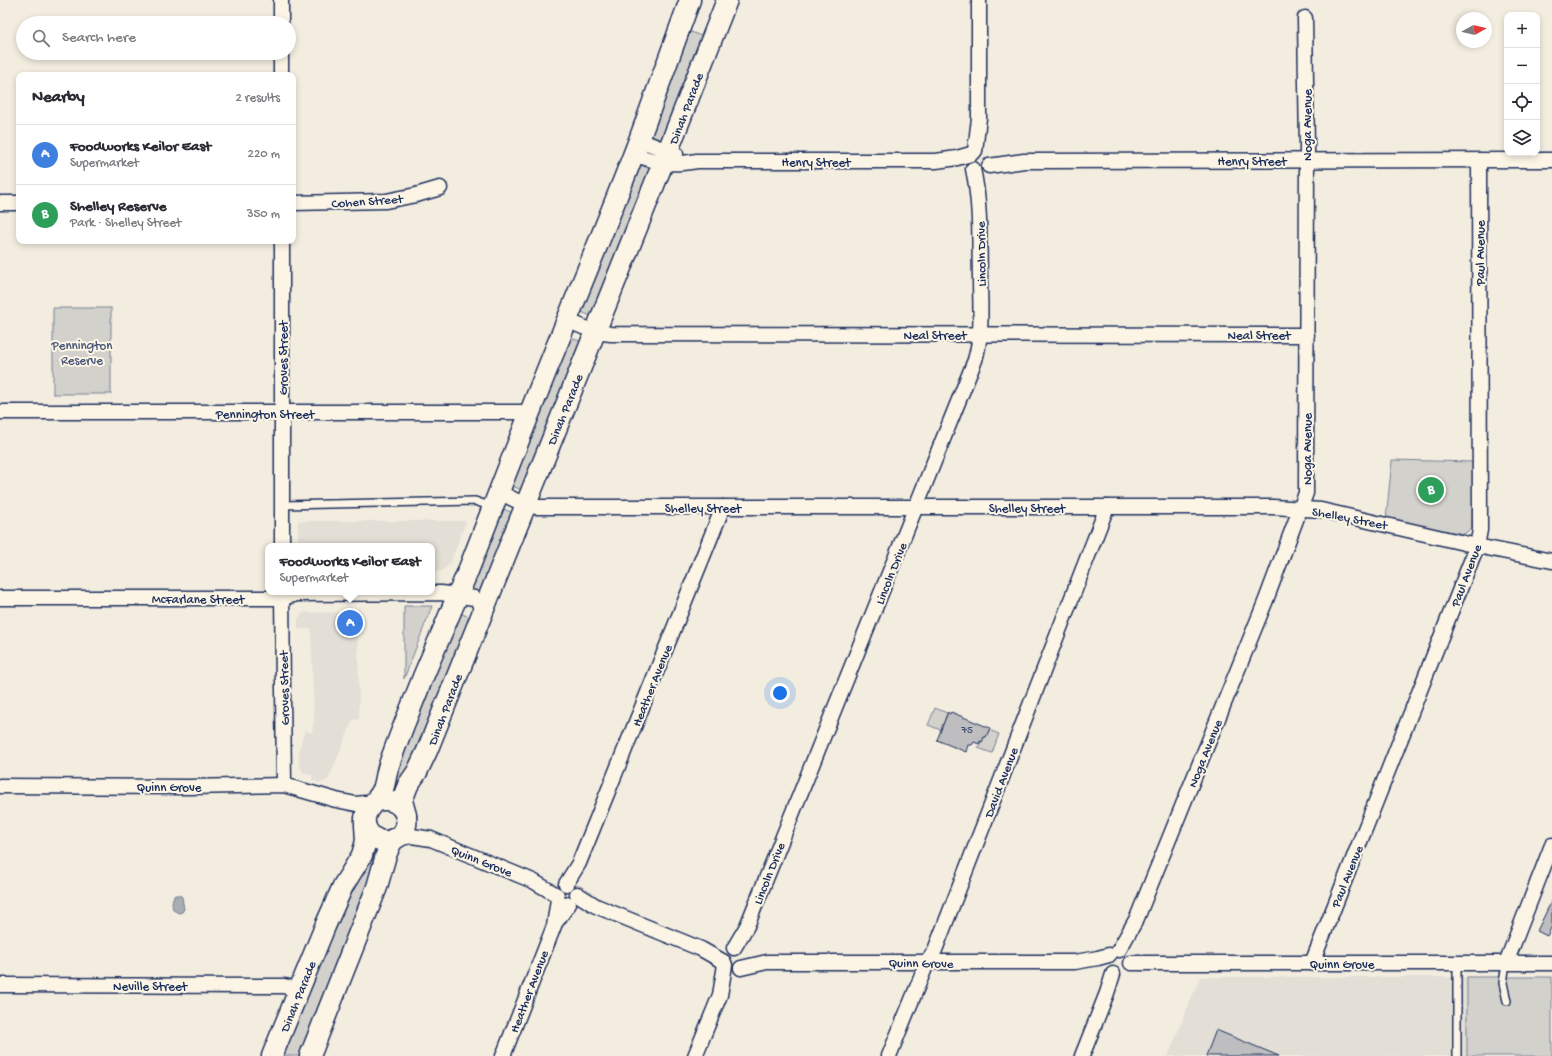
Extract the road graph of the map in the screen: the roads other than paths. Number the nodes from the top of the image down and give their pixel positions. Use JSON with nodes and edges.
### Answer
{"nodes":[{"id":1,"x":281,"y":0,"type":"edge"},
{"id":2,"x":690,"y":0,"type":"edge"},
{"id":3,"x":727,"y":0,"type":"edge"},
{"id":4,"x":979,"y":0,"type":"edge"},
{"id":5,"x":281,"y":16,"type":"edge"},
{"id":6,"x":1306,"y":18,"type":"dead end"},
{"id":7,"x":281,"y":60,"type":"edge"},
{"id":8,"x":281,"y":72,"type":"edge"},
{"id":9,"x":636,"y":147,"type":"junction"},
{"id":10,"x":665,"y":157,"type":"junction"},
{"id":11,"x":1306,"y":160,"type":"junction"},
{"id":12,"x":1479,"y":160,"type":"junction"},
{"id":13,"x":1552,"y":160,"type":"edge"},
{"id":14,"x":980,"y":161,"type":"junction"},
{"id":15,"x":440,"y":188,"type":"dead end"},
{"id":16,"x":296,"y":203,"type":"edge"},
{"id":17,"x":0,"y":204,"type":"edge"},
{"id":18,"x":16,"y":204,"type":"edge"},
{"id":19,"x":282,"y":244,"type":"edge"},
{"id":20,"x":566,"y":320,"type":"junction"},
{"id":21,"x":595,"y":332,"type":"junction"},
{"id":22,"x":980,"y":334,"type":"junction"},
{"id":23,"x":1307,"y":334,"type":"junction"},
{"id":24,"x":0,"y":412,"type":"edge"},
{"id":25,"x":530,"y":412,"type":"junction"},
{"id":26,"x":282,"y":413,"type":"junction"},
{"id":27,"x":496,"y":499,"type":"junction"},
{"id":28,"x":282,"y":505,"type":"junction"},
{"id":29,"x":526,"y":505,"type":"junction"},
{"id":30,"x":917,"y":506,"type":"junction"},
{"id":31,"x":723,"y":507,"type":"junction"},
{"id":32,"x":1107,"y":507,"type":"junction"},
{"id":33,"x":1301,"y":508,"type":"junction"},
{"id":34,"x":282,"y":543,"type":"edge"},
{"id":35,"x":1477,"y":546,"type":"junction"},
{"id":36,"x":1552,"y":561,"type":"edge"},
{"id":37,"x":435,"y":593,"type":"edge"},
{"id":38,"x":458,"y":594,"type":"junction"},
{"id":39,"x":282,"y":595,"type":"edge"},
{"id":40,"x":0,"y":598,"type":"edge"},
{"id":41,"x":482,"y":611,"type":"junction"},
{"id":42,"x":284,"y":785,"type":"junction"},
{"id":43,"x":0,"y":786,"type":"edge"},
{"id":44,"x":336,"y":800,"type":"junction"},
{"id":45,"x":376,"y":802,"type":"junction"},
{"id":46,"x":406,"y":816,"type":"junction"},
{"id":47,"x":365,"y":824,"type":"junction"},
{"id":48,"x":394,"y":839,"type":"junction"},
{"id":49,"x":431,"y":839,"type":"junction"},
{"id":50,"x":1552,"y":845,"type":"edge"},
{"id":51,"x":567,"y":894,"type":"junction"},
{"id":52,"x":1122,"y":956,"type":"junction"},
{"id":53,"x":735,"y":959,"type":"junction"},
{"id":54,"x":1075,"y":962,"type":"junction"},
{"id":55,"x":1456,"y":962,"type":"junction"},
{"id":56,"x":927,"y":963,"type":"junction"},
{"id":57,"x":1312,"y":963,"type":"junction"},
{"id":58,"x":1506,"y":963,"type":"junction"},
{"id":59,"x":1552,"y":963,"type":"edge"},
{"id":60,"x":1110,"y":972,"type":"junction"},
{"id":61,"x":0,"y":985,"type":"edge"},
{"id":62,"x":299,"y":992,"type":"junction"},
{"id":63,"x":1507,"y":1001,"type":"dead end"},
{"id":64,"x":272,"y":1056,"type":"edge"},
{"id":65,"x":310,"y":1056,"type":"edge"},
{"id":66,"x":503,"y":1056,"type":"edge"},
{"id":67,"x":696,"y":1056,"type":"edge"},
{"id":68,"x":889,"y":1056,"type":"edge"},
{"id":69,"x":1082,"y":1056,"type":"edge"},
{"id":70,"x":1457,"y":1056,"type":"edge"}],
"edges":[{"from":1,"to":5,"type":"street"},
{"from":2,"to":9,"type":"street"},
{"from":3,"to":10,"type":"street","name":"Dinah Parade"},
{"from":4,"to":14,"type":"street","name":"Lincoln Drive"},
{"from":6,"to":11,"type":"street","name":"Noga Avenue"},
{"from":7,"to":8,"type":"street"},
{"from":9,"to":10,"type":"street","name":"Henry Street"},
{"from":9,"to":20,"type":"street"},
{"from":10,"to":14,"type":"street","name":"Henry Street"},
{"from":10,"to":21,"type":"street","name":"Dinah Parade"},
{"from":11,"to":12,"type":"street","name":"Henry Street"},
{"from":11,"to":14,"type":"street","name":"Henry Street"},
{"from":11,"to":23,"type":"street","name":"Noga Avenue"},
{"from":12,"to":13,"type":"street","name":"Henry Street"},
{"from":12,"to":35,"type":"street","name":"Paul Avenue"},
{"from":14,"to":22,"type":"street","name":"Lincoln Drive"},
{"from":15,"to":16,"type":"street","name":"Cohen Street"},
{"from":17,"to":18,"type":"street"},
{"from":19,"to":26,"type":"street","name":"Groves Street"},
{"from":20,"to":21,"type":"street","name":"Neal Street"},
{"from":20,"to":25,"type":"street"},
{"from":21,"to":22,"type":"street","name":"Neal Street"},
{"from":21,"to":29,"type":"street","name":"Dinah Parade"},
{"from":22,"to":23,"type":"street","name":"Neal Street"},
{"from":22,"to":30,"type":"street","name":"Lincoln Drive"},
{"from":23,"to":33,"type":"street","name":"Noga Avenue"},
{"from":24,"to":26,"type":"street","name":"Pennington Street"},
{"from":25,"to":26,"type":"street","name":"Pennington Street"},
{"from":25,"to":27,"type":"street"},
{"from":26,"to":28,"type":"street","name":"Groves Street"},
{"from":27,"to":28,"type":"lane"},
{"from":27,"to":29,"type":"street","name":"Shelley Street"},
{"from":27,"to":38,"type":"street"},
{"from":28,"to":34,"type":"street","name":"Groves Street"},
{"from":29,"to":31,"type":"street","name":"Shelley Street"},
{"from":29,"to":41,"type":"street","name":"Dinah Parade"},
{"from":30,"to":31,"type":"street","name":"Shelley Street"},
{"from":30,"to":32,"type":"street","name":"Shelley Street"},
{"from":30,"to":53,"type":"street","name":"Lincoln Drive"},
{"from":31,"to":51,"type":"street","name":"Heather Avenue"},
{"from":32,"to":33,"type":"street","name":"Shelley Street"},
{"from":32,"to":56,"type":"street","name":"David Avenue"},
{"from":33,"to":35,"type":"street","name":"Shelley Street"},
{"from":33,"to":52,"type":"street","name":"Noga Avenue"},
{"from":35,"to":36,"type":"street","name":"Shelley Street"},
{"from":35,"to":57,"type":"street","name":"Paul Avenue"},
{"from":37,"to":38,"type":"street","name":"McFarlane Street"},
{"from":38,"to":41,"type":"street","name":"McFarlane Street"},
{"from":38,"to":45,"type":"street"},
{"from":39,"to":40,"type":"street","name":"McFarlane Street"},
{"from":39,"to":42,"type":"street","name":"Groves Street"},
{"from":41,"to":46,"type":"street","name":"Dinah Parade"},
{"from":42,"to":43,"type":"street","name":"Quinn Grove"},
{"from":42,"to":44,"type":"street","name":"Quinn Grove"},
{"from":44,"to":45,"type":"street","name":"Quinn Grove"},
{"from":44,"to":47,"type":"street","name":"Quinn Grove"},
{"from":45,"to":46,"type":"street"},
{"from":45,"to":47,"type":"street"},
{"from":46,"to":48,"type":"street"},
{"from":46,"to":49,"type":"street","name":"Quinn Grove"},
{"from":47,"to":48,"type":"street"},
{"from":47,"to":62,"type":"street","name":"Dinah Parade"},
{"from":48,"to":49,"type":"street","name":"Quinn Grove"},
{"from":48,"to":65,"type":"street"},
{"from":49,"to":51,"type":"street","name":"Quinn Grove"},
{"from":50,"to":58,"type":"street"},
{"from":51,"to":53,"type":"street","name":"Quinn Grove"},
{"from":51,"to":66,"type":"street","name":"Heather Avenue"},
{"from":52,"to":54,"type":"street","name":"Quinn Grove"},
{"from":52,"to":57,"type":"street","name":"Quinn Grove"},
{"from":52,"to":60,"type":"street"},
{"from":52,"to":60,"type":"street"},
{"from":53,"to":56,"type":"street","name":"Quinn Grove"},
{"from":53,"to":67,"type":"street","name":"Lincoln Drive"},
{"from":54,"to":56,"type":"street","name":"Quinn Grove"},
{"from":54,"to":60,"type":"street","name":"Quinn Grove"},
{"from":55,"to":57,"type":"street","name":"Quinn Grove"},
{"from":55,"to":58,"type":"street","name":"Quinn Grove"},
{"from":55,"to":70,"type":"lane"},
{"from":56,"to":68,"type":"street","name":"David Avenue"},
{"from":58,"to":59,"type":"street","name":"Quinn Grove"},
{"from":58,"to":63,"type":"lane"},
{"from":60,"to":69,"type":"street"},
{"from":61,"to":62,"type":"street","name":"Neville Street"},
{"from":62,"to":64,"type":"street","name":"Dinah Parade"}]}
